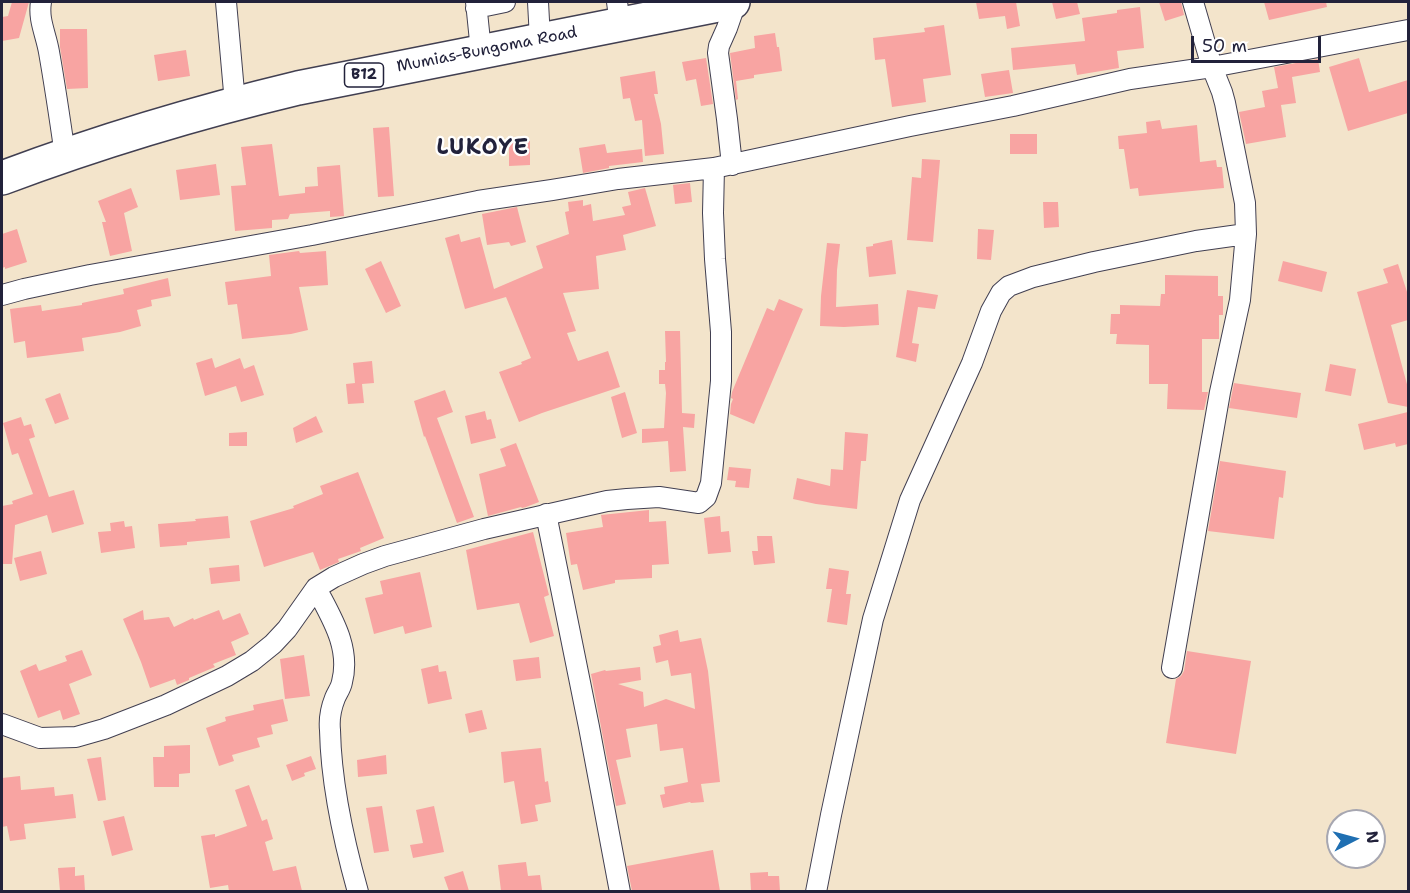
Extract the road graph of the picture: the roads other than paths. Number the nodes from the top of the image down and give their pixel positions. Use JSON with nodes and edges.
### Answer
{"nodes":[{"id":1,"x":41,"y":2,"type":"edge"},
{"id":2,"x":226,"y":2,"type":"edge"},
{"id":3,"x":505,"y":2,"type":"edge"},
{"id":4,"x":538,"y":2,"type":"edge"},
{"id":5,"x":735,"y":2,"type":"edge"},
{"id":6,"x":1193,"y":2,"type":"edge"},
{"id":7,"x":476,"y":4,"type":"edge"},
{"id":8,"x":689,"y":6,"type":"edge"},
{"id":9,"x":619,"y":13,"type":"edge"},
{"id":10,"x":1408,"y":30,"type":"edge"},
{"id":11,"x":540,"y":39,"type":"junction"},
{"id":12,"x":481,"y":51,"type":"junction"},
{"id":13,"x":1212,"y":67,"type":"junction"},
{"id":14,"x":235,"y":103,"type":"junction"},
{"id":15,"x":65,"y":155,"type":"junction"},
{"id":16,"x":723,"y":166,"type":"junction"},
{"id":17,"x":2,"y":178,"type":"edge"},
{"id":18,"x":1246,"y":234,"type":"junction"},
{"id":19,"x":2,"y":295,"type":"edge"},
{"id":20,"x":546,"y":514,"type":"junction"},
{"id":21,"x":316,"y":588,"type":"junction"},
{"id":22,"x":1172,"y":668,"type":"dead end"},
{"id":23,"x":2,"y":724,"type":"edge"},
{"id":24,"x":358,"y":891,"type":"edge"},
{"id":25,"x":620,"y":891,"type":"edge"},
{"id":26,"x":816,"y":891,"type":"edge"}],
"edges":[{"from":1,"to":15,"type":"street"},
{"from":2,"to":14,"type":"street"},
{"from":3,"to":7,"type":"street"},
{"from":4,"to":11,"type":"street"},
{"from":5,"to":8,"type":"highway","name":"Mumias-Bungoma Road","number":"B12"},
{"from":5,"to":16,"type":"street"},
{"from":6,"to":13,"type":"street"},
{"from":7,"to":12,"type":"street"},
{"from":8,"to":9,"type":"highway","name":"Mumias-Bungoma Road","number":"B12"},
{"from":9,"to":11,"type":"highway","name":"Mumias-Bungoma Road","number":"B12"},
{"from":10,"to":13,"type":"street"},
{"from":11,"to":12,"type":"highway","name":"Mumias-Bungoma Road","number":"B12"},
{"from":12,"to":14,"type":"highway","name":"Mumias-Bungoma Road","number":"B12"},
{"from":13,"to":16,"type":"street"},
{"from":13,"to":18,"type":"street"},
{"from":14,"to":15,"type":"highway","name":"Mumias-Bungoma Road","number":"B12"},
{"from":15,"to":17,"type":"highway","name":"Mumias-Bungoma Road","number":"B12"},
{"from":16,"to":19,"type":"street"},
{"from":16,"to":20,"type":"street"},
{"from":18,"to":22,"type":"street"},
{"from":18,"to":26,"type":"street"},
{"from":20,"to":21,"type":"street"},
{"from":20,"to":25,"type":"street"},
{"from":21,"to":23,"type":"street"},
{"from":21,"to":24,"type":"street"}]}
